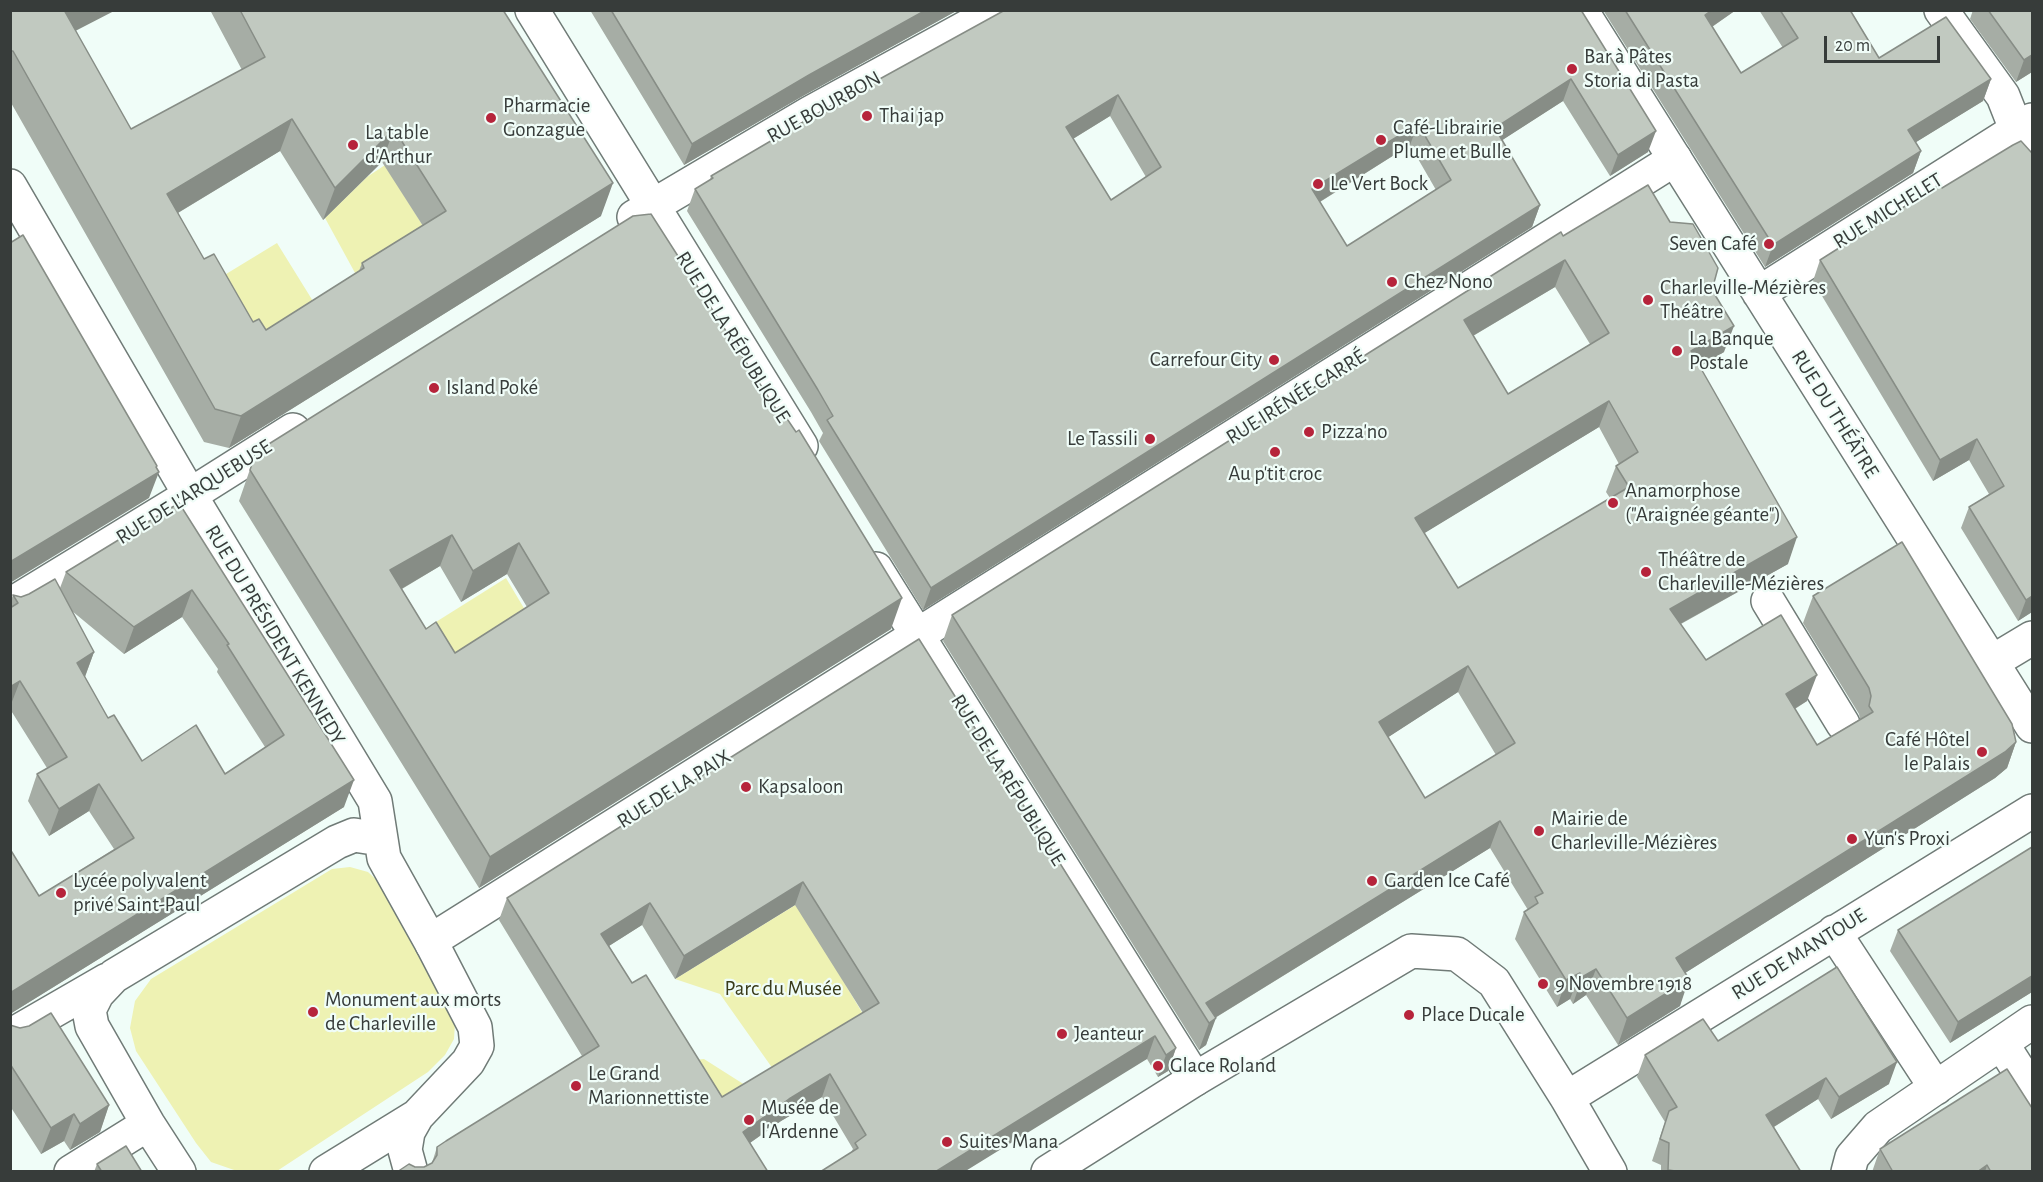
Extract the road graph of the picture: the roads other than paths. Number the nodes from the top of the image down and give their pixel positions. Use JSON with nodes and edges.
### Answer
{"nodes":[{"id":1,"x":532,"y":10,"type":"edge"},
{"id":2,"x":998,"y":10,"type":"edge"},
{"id":3,"x":1581,"y":10,"type":"edge"},
{"id":4,"x":1941,"y":10,"type":"edge"},
{"id":5,"x":2024,"y":125,"type":"edge"},
{"id":6,"x":2032,"y":157,"type":"edge"},
{"id":7,"x":1675,"y":159,"type":"junction"},
{"id":8,"x":10,"y":186,"type":"edge"},
{"id":9,"x":651,"y":206,"type":"junction"},
{"id":10,"x":612,"y":231,"type":"edge"},
{"id":11,"x":1760,"y":293,"type":"junction"},
{"id":12,"x":314,"y":417,"type":"edge"},
{"id":13,"x":817,"y":472,"type":"edge"},
{"id":14,"x":190,"y":495,"type":"junction"},
{"id":15,"x":858,"y":539,"type":"edge"},
{"id":16,"x":1768,"y":601,"type":"dead end"},
{"id":17,"x":10,"y":605,"type":"edge"},
{"id":18,"x":917,"y":636,"type":"junction"},
{"id":19,"x":2032,"y":638,"type":"edge"},
{"id":20,"x":1992,"y":662,"type":"junction"},
{"id":21,"x":1843,"y":724,"type":"dead end"},
{"id":22,"x":2032,"y":726,"type":"edge"},
{"id":23,"x":2032,"y":811,"type":"edge"},
{"id":24,"x":380,"y":839,"type":"junction"},
{"id":25,"x":1834,"y":933,"type":"junction"},
{"id":26,"x":432,"y":944,"type":"junction"},
{"id":27,"x":114,"y":976,"type":"junction"},
{"id":28,"x":2032,"y":1022,"type":"edge"},
{"id":29,"x":10,"y":1036,"type":"edge"},
{"id":30,"x":2002,"y":1044,"type":"junction"},
{"id":31,"x":1195,"y":1079,"type":"junction"},
{"id":32,"x":1936,"y":1088,"type":"junction"},
{"id":33,"x":2032,"y":1091,"type":"edge"},
{"id":34,"x":1567,"y":1098,"type":"junction"},
{"id":35,"x":417,"y":1116,"type":"junction"},
{"id":36,"x":148,"y":1124,"type":"junction"},
{"id":37,"x":409,"y":1167,"type":"edge"},
{"id":38,"x":71,"y":1172,"type":"edge"},
{"id":39,"x":179,"y":1172,"type":"edge"},
{"id":40,"x":326,"y":1172,"type":"edge"},
{"id":41,"x":1048,"y":1172,"type":"edge"},
{"id":42,"x":1610,"y":1172,"type":"edge"},
{"id":43,"x":1848,"y":1172,"type":"edge"}],
"edges":[{"from":1,"to":9,"type":"street","name":"RUE DE LA RÉPUBLIQUE"},
{"from":2,"to":9,"type":"street","name":"RUE BOURBON"},
{"from":3,"to":7,"type":"street","name":"RUE DU THÉÂTRE"},
{"from":4,"to":5,"type":"street"},
{"from":5,"to":6,"type":"street"},
{"from":5,"to":11,"type":"street","name":"RUE MICHELET"},
{"from":7,"to":11,"type":"street","name":"RUE DU THÉÂTRE"},
{"from":7,"to":18,"type":"street","name":"RUE IRÉNÉE CARRÉ"},
{"from":8,"to":14,"type":"street","name":"RUE DU PRÉSIDENT KENNEDY"},
{"from":9,"to":10,"type":"street"},
{"from":9,"to":13,"type":"street","name":"RUE DE LA RÉPUBLIQUE"},
{"from":11,"to":20,"type":"street","name":"RUE DU THÉÂTRE"},
{"from":12,"to":14,"type":"street","name":"RUE DE L'ARQUEBUSE"},
{"from":14,"to":17,"type":"street","name":"RUE DE L'ARQUEBUSE"},
{"from":14,"to":24,"type":"street","name":"RUE DU PRÉSIDENT KENNEDY"},
{"from":15,"to":18,"type":"street","name":"RUE DE LA RÉPUBLIQUE"},
{"from":16,"to":21,"type":"street"},
{"from":18,"to":26,"type":"street","name":"RUE DE LA PAIX"},
{"from":18,"to":31,"type":"street","name":"RUE DE LA RÉPUBLIQUE"},
{"from":19,"to":20,"type":"street"},
{"from":20,"to":22,"type":"street","name":"RUE DU THÉÂTRE"},
{"from":23,"to":25,"type":"street","name":"RUE DE MANTOUE"},
{"from":24,"to":26,"type":"street","name":"RUE DU PRÉSIDENT KENNEDY"},
{"from":24,"to":27,"type":"street"},
{"from":25,"to":32,"type":"street"},
{"from":25,"to":34,"type":"street","name":"RUE DE MANTOUE"},
{"from":26,"to":35,"type":"street","name":"RUE DU PRÉSIDENT KENNEDY"},
{"from":27,"to":29,"type":"street"},
{"from":27,"to":36,"type":"street"},
{"from":28,"to":30,"type":"street"},
{"from":30,"to":32,"type":"street"},
{"from":30,"to":33,"type":"street"},
{"from":31,"to":34,"type":"street"},
{"from":31,"to":41,"type":"street"},
{"from":32,"to":43,"type":"street"},
{"from":34,"to":42,"type":"street"},
{"from":35,"to":37,"type":"street"},
{"from":35,"to":40,"type":"street"},
{"from":36,"to":38,"type":"street"},
{"from":36,"to":39,"type":"street"}]}
